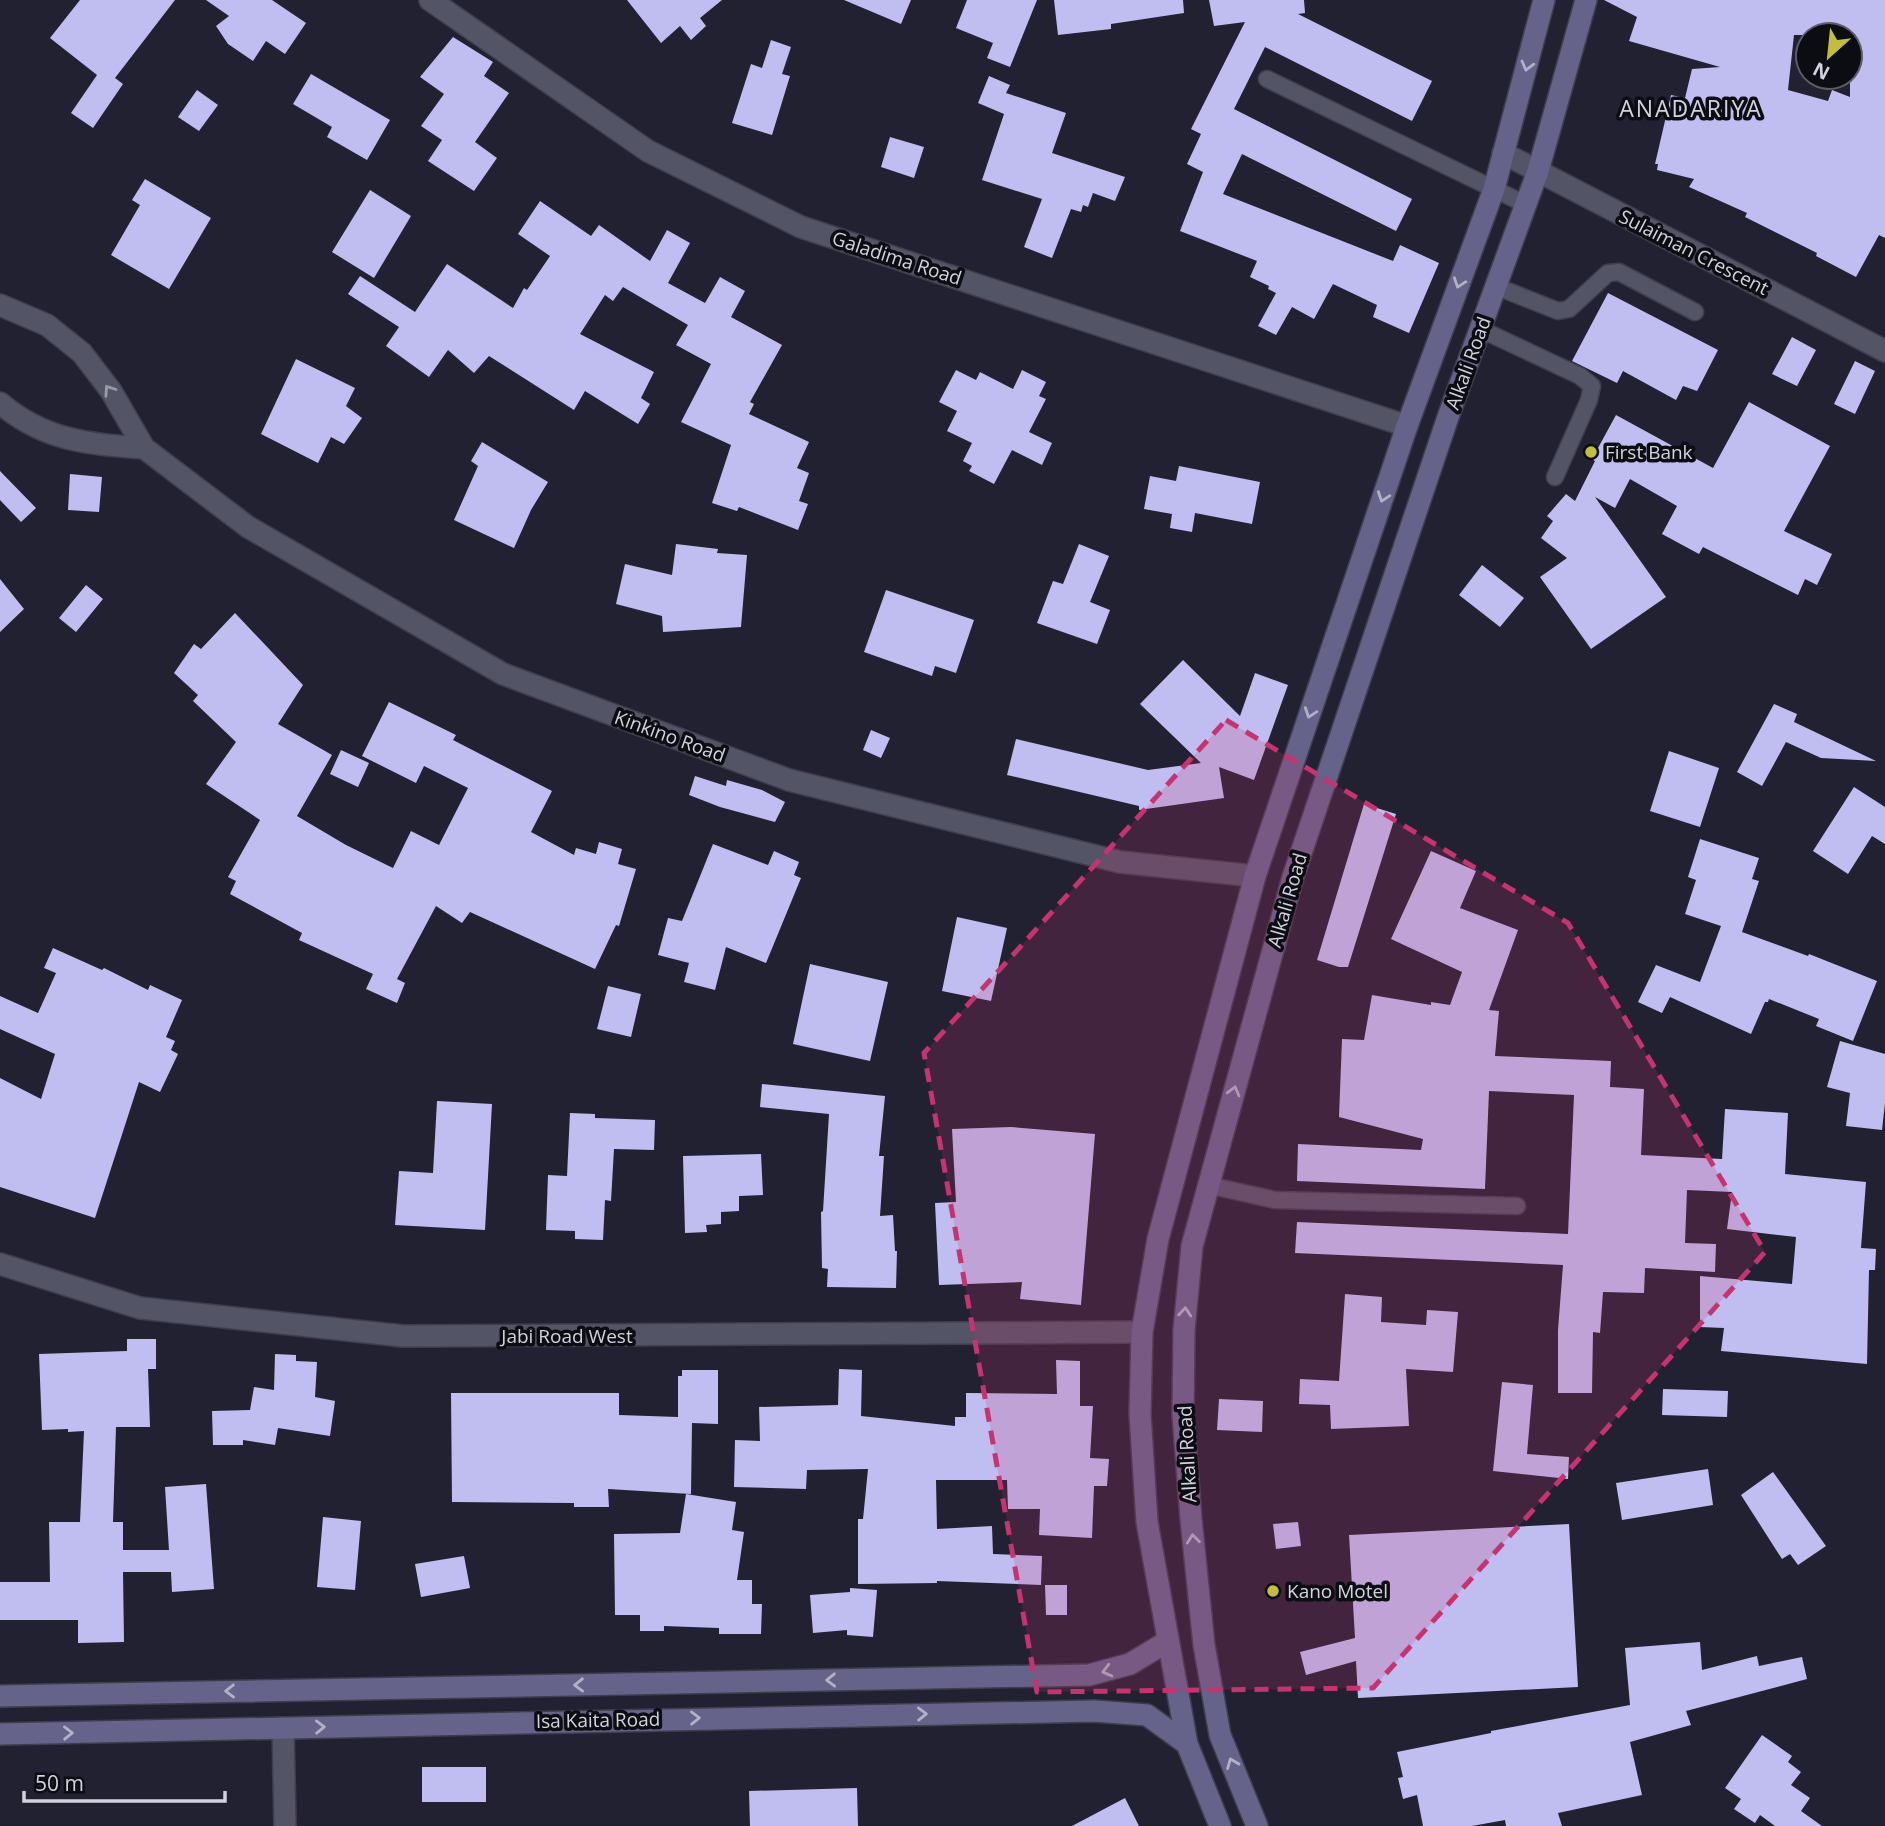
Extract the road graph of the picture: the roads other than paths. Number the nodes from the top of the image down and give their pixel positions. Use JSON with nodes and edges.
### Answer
{"nodes":[{"id":1,"x":430,"y":0,"type":"edge"},
{"id":2,"x":1544,"y":0,"type":"edge"},
{"id":3,"x":1586,"y":0,"type":"edge"},
{"id":4,"x":1267,"y":79,"type":"dead end"},
{"id":5,"x":1503,"y":153,"type":"junction"},
{"id":6,"x":1538,"y":171,"type":"junction"},
{"id":7,"x":1493,"y":189,"type":"junction"},
{"id":8,"x":1525,"y":204,"type":"junction"},
{"id":9,"x":1495,"y":286,"type":"junction"},
{"id":10,"x":0,"y":305,"type":"edge"},
{"id":11,"x":1695,"y":313,"type":"dead end"},
{"id":12,"x":1480,"y":329,"type":"junction"},
{"id":13,"x":1885,"y":351,"type":"edge"},
{"id":14,"x":0,"y":403,"type":"edge"},
{"id":15,"x":1407,"y":426,"type":"junction"},
{"id":16,"x":144,"y":448,"type":"junction"},
{"id":17,"x":1555,"y":477,"type":"dead end"},
{"id":18,"x":1255,"y":876,"type":"junction"},
{"id":19,"x":1208,"y":1185,"type":"junction"},
{"id":20,"x":1517,"y":1206,"type":"dead end"},
{"id":21,"x":0,"y":1264,"type":"edge"},
{"id":22,"x":1142,"y":1332,"type":"junction"},
{"id":23,"x":1168,"y":1641,"type":"junction"},
{"id":24,"x":625,"y":1684,"type":"junction"},
{"id":25,"x":0,"y":1696,"type":"edge"},
{"id":26,"x":629,"y":1719,"type":"junction"},
{"id":27,"x":283,"y":1728,"type":"junction"},
{"id":28,"x":0,"y":1734,"type":"edge"},
{"id":29,"x":1187,"y":1744,"type":"junction"},
{"id":30,"x":285,"y":1826,"type":"edge"},
{"id":31,"x":1220,"y":1826,"type":"edge"},
{"id":32,"x":1257,"y":1826,"type":"edge"}],
"edges":[{"from":1,"to":15,"type":"street","name":"Galadima Road"},
{"from":2,"to":5,"type":"main road","name":"Alkali Road","one_way":true},
{"from":3,"to":6,"type":"main road","name":"Alkali Road"},
{"from":4,"to":7,"type":"lane"},
{"from":5,"to":6,"type":"street","name":"Sulaiman Crescent"},
{"from":5,"to":7,"type":"main road","name":"Alkali Road"},
{"from":6,"to":8,"type":"main road","name":"Alkali Road"},
{"from":6,"to":13,"type":"street","name":"Sulaiman Crescent"},
{"from":7,"to":8,"type":"lane"},
{"from":7,"to":15,"type":"main road","name":"Alkali Road","one_way":true},
{"from":8,"to":9,"type":"main road","name":"Alkali Road"},
{"from":9,"to":11,"type":"lane"},
{"from":9,"to":12,"type":"main road","name":"Alkali Road"},
{"from":16,"to":10,"type":"street","name":"Kinkino Road","one_way":true},
{"from":12,"to":17,"type":"lane"},
{"from":19,"to":12,"type":"main road","name":"Alkali Road","one_way":true},
{"from":14,"to":16,"type":"street"},
{"from":15,"to":18,"type":"main road","name":"Alkali Road","one_way":true},
{"from":16,"to":18,"type":"street","name":"Kinkino Road"},
{"from":18,"to":22,"type":"main road","name":"Alkali Road"},
{"from":19,"to":20,"type":"lane"},
{"from":32,"to":19,"type":"main road","name":"Alkali Road","one_way":true},
{"from":21,"to":22,"type":"street","name":"Jabi Road West"},
{"from":22,"to":23,"type":"main road","name":"Alkali Road"},
{"from":23,"to":24,"type":"main road","name":"Isa Kaita Road","one_way":true},
{"from":23,"to":29,"type":"main road","name":"Alkali Road"},
{"from":24,"to":25,"type":"main road","name":"Isa Kaita Road","one_way":true},
{"from":24,"to":26,"type":"main road"},
{"from":27,"to":26,"type":"main road","name":"Isa Kaita Road","one_way":true},
{"from":26,"to":29,"type":"main road","name":"Isa Kaita Road","one_way":true},
{"from":28,"to":27,"type":"main road","name":"Isa Kaita Road","one_way":true},
{"from":27,"to":30,"type":"street"},
{"from":29,"to":31,"type":"main road","name":"Alkali Road"}]}
